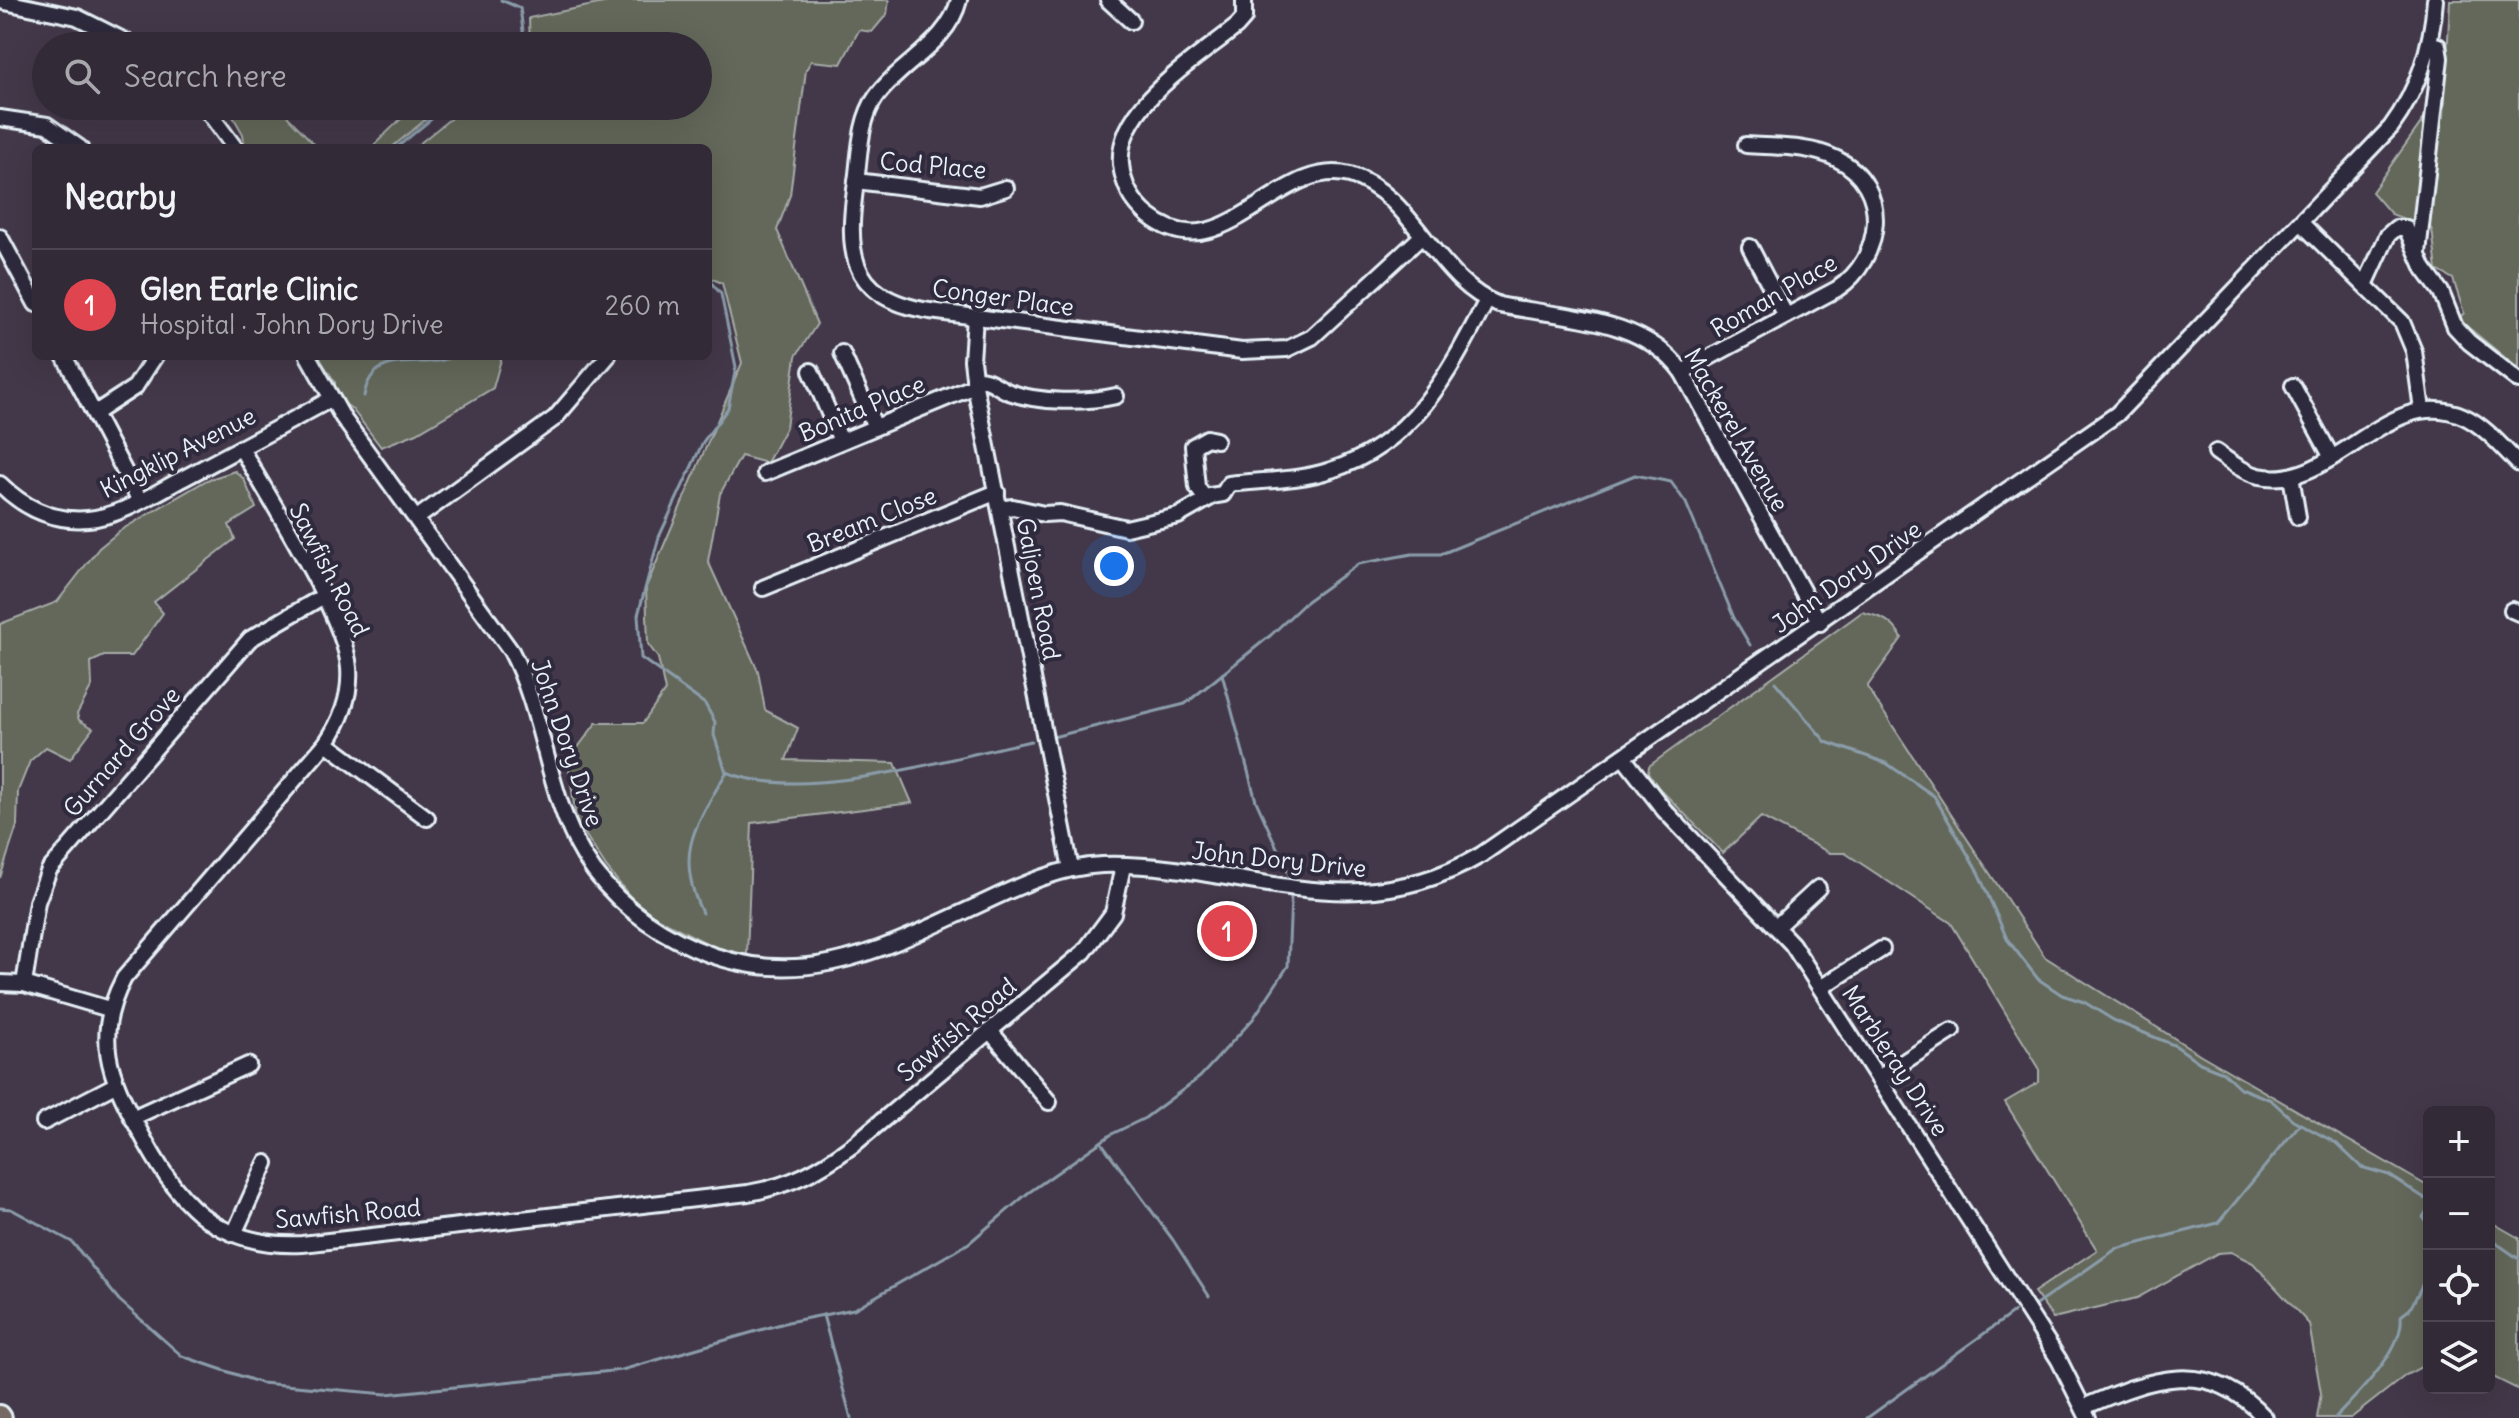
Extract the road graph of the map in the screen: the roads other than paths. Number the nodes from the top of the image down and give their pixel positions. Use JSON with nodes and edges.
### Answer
{"nodes":[{"id":1,"x":959,"y":0,"type":"edge"},
{"id":2,"x":1108,"y":0,"type":"edge"},
{"id":3,"x":1244,"y":0,"type":"edge"},
{"id":4,"x":2435,"y":0,"type":"edge"},
{"id":5,"x":0,"y":1,"type":"edge"},
{"id":6,"x":1131,"y":21,"type":"dead end"},
{"id":7,"x":107,"y":32,"type":"edge"},
{"id":8,"x":2429,"y":43,"type":"junction"},
{"id":9,"x":0,"y":118,"type":"edge"},
{"id":10,"x":214,"y":120,"type":"edge"},
{"id":11,"x":74,"y":144,"type":"edge"},
{"id":12,"x":232,"y":144,"type":"edge"},
{"id":13,"x":1746,"y":145,"type":"dead end"},
{"id":14,"x":856,"y":181,"type":"junction"},
{"id":15,"x":1006,"y":188,"type":"dead end"},
{"id":16,"x":2302,"y":224,"type":"junction"},
{"id":17,"x":0,"y":237,"type":"edge"},
{"id":18,"x":1421,"y":237,"type":"junction"},
{"id":19,"x":1750,"y":247,"type":"dead end"},
{"id":20,"x":2417,"y":253,"type":"junction"},
{"id":21,"x":2365,"y":285,"type":"junction"},
{"id":22,"x":32,"y":297,"type":"edge"},
{"id":23,"x":1487,"y":300,"type":"junction"},
{"id":24,"x":1786,"y":316,"type":"junction"},
{"id":25,"x":975,"y":317,"type":"junction"},
{"id":26,"x":842,"y":353,"type":"dead end"},
{"id":27,"x":66,"y":360,"type":"edge"},
{"id":28,"x":152,"y":360,"type":"edge"},
{"id":29,"x":310,"y":360,"type":"edge"},
{"id":30,"x":605,"y":360,"type":"edge"},
{"id":31,"x":811,"y":371,"type":"dead end"},
{"id":32,"x":1682,"y":372,"type":"junction"},
{"id":33,"x":2519,"y":381,"type":"edge"},
{"id":34,"x":975,"y":382,"type":"junction"},
{"id":35,"x":2293,"y":386,"type":"dead end"},
{"id":36,"x":1116,"y":396,"type":"dead end"},
{"id":37,"x":331,"y":399,"type":"junction"},
{"id":38,"x":2422,"y":410,"type":"junction"},
{"id":39,"x":95,"y":413,"type":"junction"},
{"id":40,"x":875,"y":427,"type":"junction"},
{"id":41,"x":1216,"y":440,"type":"dead end"},
{"id":42,"x":841,"y":441,"type":"junction"},
{"id":43,"x":241,"y":448,"type":"junction"},
{"id":44,"x":2216,"y":452,"type":"dead end"},
{"id":45,"x":2331,"y":456,"type":"junction"},
{"id":46,"x":2519,"y":464,"type":"edge"},
{"id":47,"x":765,"y":473,"type":"dead end"},
{"id":48,"x":2291,"y":476,"type":"junction"},
{"id":49,"x":0,"y":484,"type":"edge"},
{"id":50,"x":997,"y":492,"type":"junction"},
{"id":51,"x":1213,"y":496,"type":"junction"},
{"id":52,"x":140,"y":501,"type":"junction"},
{"id":53,"x":1000,"y":509,"type":"junction"},
{"id":54,"x":2298,"y":517,"type":"dead end"},
{"id":55,"x":417,"y":518,"type":"junction"},
{"id":56,"x":763,"y":588,"type":"dead end"},
{"id":57,"x":322,"y":597,"type":"junction"},
{"id":58,"x":1820,"y":623,"type":"junction"},
{"id":59,"x":326,"y":743,"type":"junction"},
{"id":60,"x":1623,"y":757,"type":"junction"},
{"id":61,"x":427,"y":818,"type":"dead end"},
{"id":62,"x":1123,"y":866,"type":"junction"},
{"id":63,"x":1071,"y":869,"type":"junction"},
{"id":64,"x":1818,"y":888,"type":"dead end"},
{"id":65,"x":1777,"y":926,"type":"junction"},
{"id":66,"x":1882,"y":949,"type":"dead end"},
{"id":67,"x":0,"y":983,"type":"edge"},
{"id":68,"x":24,"y":984,"type":"junction"},
{"id":69,"x":1822,"y":987,"type":"junction"},
{"id":70,"x":109,"y":1009,"type":"junction"},
{"id":71,"x":990,"y":1031,"type":"junction"},
{"id":72,"x":1952,"y":1031,"type":"dead end"},
{"id":73,"x":248,"y":1065,"type":"dead end"},
{"id":74,"x":1880,"y":1077,"type":"junction"},
{"id":75,"x":115,"y":1085,"type":"junction"},
{"id":76,"x":1049,"y":1102,"type":"dead end"},
{"id":77,"x":132,"y":1118,"type":"junction"},
{"id":78,"x":44,"y":1122,"type":"dead end"},
{"id":79,"x":266,"y":1163,"type":"dead end"},
{"id":80,"x":234,"y":1234,"type":"junction"},
{"id":81,"x":2086,"y":1412,"type":"edge"},
{"id":82,"x":2265,"y":1418,"type":"edge"}],
"edges":[{"from":1,"to":14,"type":"street","name":"Conger Place"},
{"from":2,"to":6,"type":"street"},
{"from":3,"to":18,"type":"street","name":"Mackerel Avenue"},
{"from":4,"to":8,"type":"street","name":"John Dory Drive"},
{"from":5,"to":7,"type":"street"},
{"from":8,"to":16,"type":"street","name":"John Dory Drive"},
{"from":8,"to":20,"type":"street"},
{"from":9,"to":11,"type":"street"},
{"from":10,"to":12,"type":"street"},
{"from":13,"to":24,"type":"street","name":"Roman Place"},
{"from":14,"to":15,"type":"street","name":"Cod Place"},
{"from":14,"to":25,"type":"street","name":"Conger Place"},
{"from":16,"to":21,"type":"street"},
{"from":16,"to":58,"type":"street","name":"John Dory Drive"},
{"from":17,"to":22,"type":"street"},
{"from":18,"to":23,"type":"street","name":"Mackerel Avenue"},
{"from":18,"to":25,"type":"street","name":"Conger Place"},
{"from":19,"to":24,"type":"street"},
{"from":20,"to":21,"type":"street"},
{"from":20,"to":33,"type":"street"},
{"from":21,"to":38,"type":"street"},
{"from":23,"to":32,"type":"street","name":"Mackerel Avenue"},
{"from":23,"to":51,"type":"street"},
{"from":24,"to":32,"type":"street","name":"Roman Place"},
{"from":25,"to":34,"type":"street","name":"Galjoen Road"},
{"from":26,"to":40,"type":"street"},
{"from":27,"to":39,"type":"street"},
{"from":28,"to":39,"type":"street"},
{"from":29,"to":37,"type":"street","name":"John Dory Drive"},
{"from":30,"to":55,"type":"street"},
{"from":31,"to":42,"type":"street"},
{"from":32,"to":58,"type":"street","name":"Mackerel Avenue"},
{"from":34,"to":36,"type":"street"},
{"from":34,"to":40,"type":"street","name":"Bonita Place"},
{"from":34,"to":50,"type":"street","name":"Galjoen Road"},
{"from":35,"to":45,"type":"street"},
{"from":37,"to":43,"type":"street","name":"Kingklip Avenue"},
{"from":37,"to":55,"type":"street","name":"John Dory Drive"},
{"from":38,"to":45,"type":"street"},
{"from":38,"to":46,"type":"street"},
{"from":39,"to":52,"type":"street"},
{"from":40,"to":42,"type":"street","name":"Bonita Place"},
{"from":41,"to":51,"type":"street"},
{"from":42,"to":47,"type":"street","name":"Bonita Place"},
{"from":43,"to":52,"type":"street","name":"Kingklip Avenue"},
{"from":43,"to":57,"type":"street","name":"Sawfish Road"},
{"from":44,"to":48,"type":"street"},
{"from":45,"to":48,"type":"street"},
{"from":48,"to":54,"type":"street"},
{"from":49,"to":52,"type":"street","name":"Kingklip Avenue"},
{"from":50,"to":53,"type":"street","name":"Galjoen Road"},
{"from":50,"to":56,"type":"street","name":"Bream Close"},
{"from":51,"to":53,"type":"street"},
{"from":53,"to":63,"type":"street","name":"Galjoen Road"},
{"from":55,"to":63,"type":"street","name":"John Dory Drive"},
{"from":57,"to":59,"type":"street","name":"Sawfish Road"},
{"from":57,"to":68,"type":"street","name":"Gurnard Grove"},
{"from":58,"to":60,"type":"street","name":"John Dory Drive"},
{"from":59,"to":61,"type":"street"},
{"from":59,"to":70,"type":"street","name":"Sawfish Road"},
{"from":60,"to":62,"type":"street","name":"John Dory Drive"},
{"from":60,"to":65,"type":"street","name":"Marbleray Drive"},
{"from":62,"to":63,"type":"street","name":"John Dory Drive"},
{"from":62,"to":71,"type":"street","name":"Sawfish Road"},
{"from":64,"to":65,"type":"street"},
{"from":65,"to":69,"type":"street","name":"Marbleray Drive"},
{"from":66,"to":69,"type":"street"},
{"from":67,"to":68,"type":"street"},
{"from":68,"to":70,"type":"street"},
{"from":69,"to":74,"type":"street","name":"Marbleray Drive"},
{"from":70,"to":75,"type":"street","name":"Sawfish Road"},
{"from":71,"to":76,"type":"street"},
{"from":71,"to":80,"type":"street","name":"Sawfish Road"},
{"from":72,"to":74,"type":"street"},
{"from":73,"to":77,"type":"street"},
{"from":74,"to":81,"type":"street","name":"Marbleray Drive"},
{"from":75,"to":77,"type":"street","name":"Sawfish Road"},
{"from":75,"to":78,"type":"street"},
{"from":77,"to":80,"type":"street","name":"Sawfish Road"},
{"from":79,"to":80,"type":"street"},
{"from":81,"to":82,"type":"street"}]}
